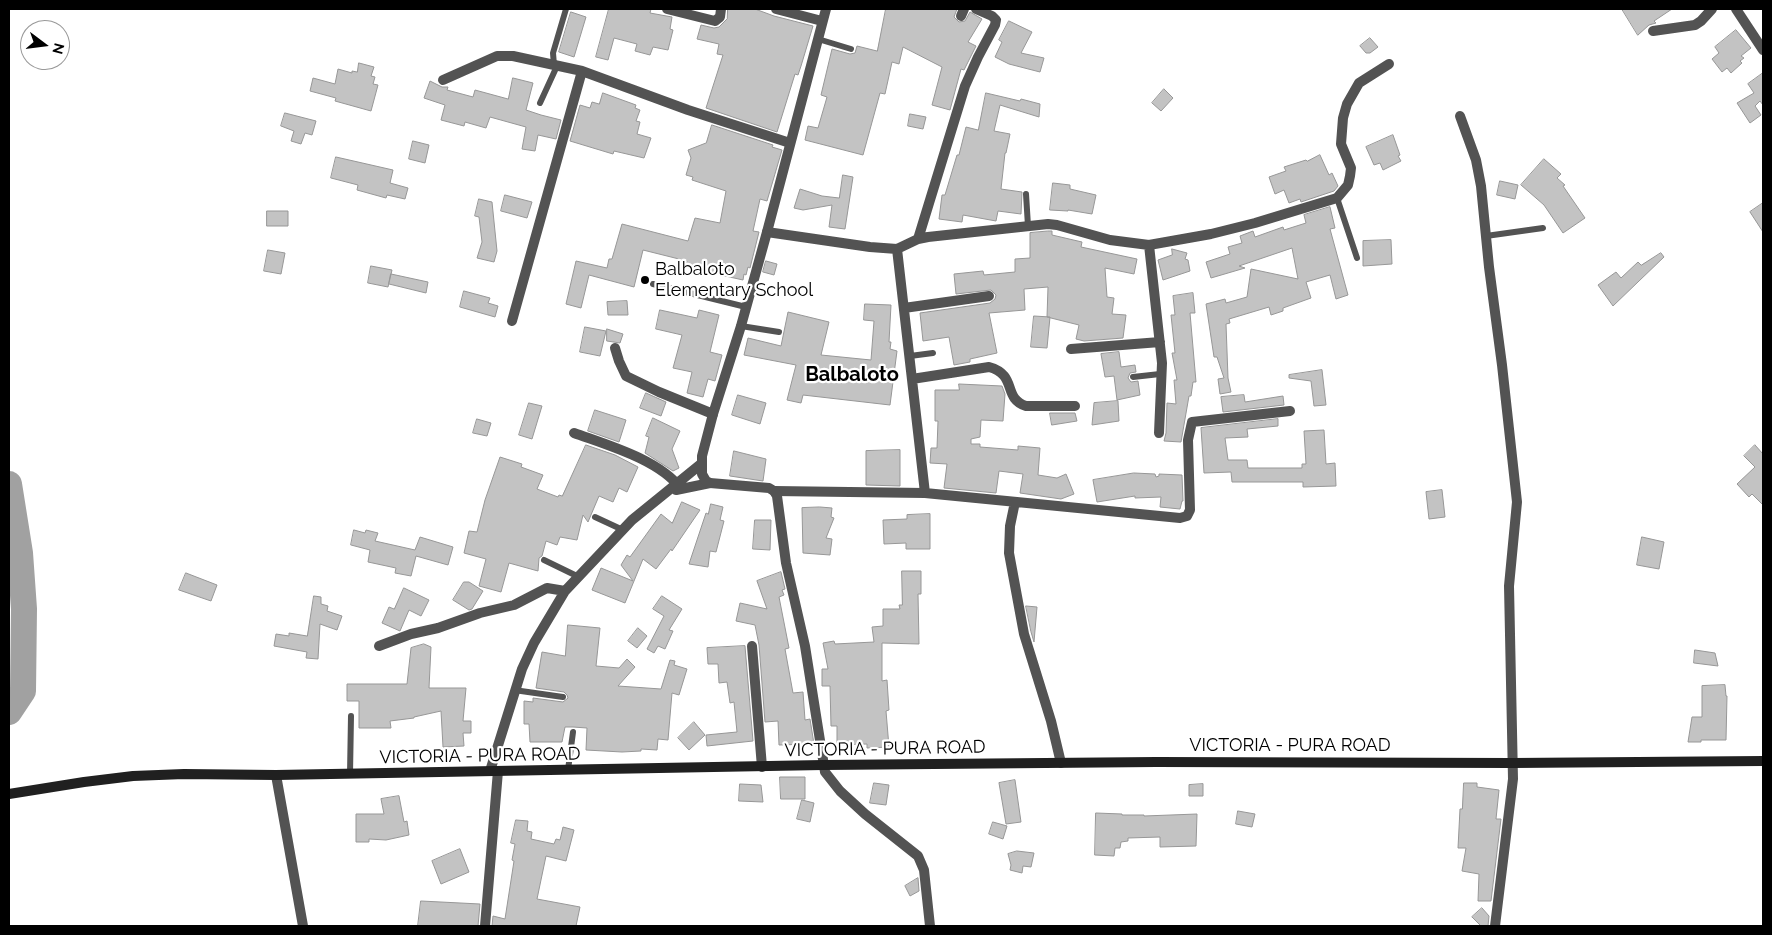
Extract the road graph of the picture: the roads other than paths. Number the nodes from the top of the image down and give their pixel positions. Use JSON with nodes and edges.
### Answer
{"nodes":[{"id":1,"x":566,"y":9,"type":"edge"},
{"id":2,"x":667,"y":9,"type":"edge"},
{"id":3,"x":721,"y":9,"type":"edge"},
{"id":4,"x":776,"y":9,"type":"edge"},
{"id":5,"x":826,"y":9,"type":"edge"},
{"id":6,"x":976,"y":9,"type":"edge"},
{"id":7,"x":1712,"y":9,"type":"edge"},
{"id":8,"x":1736,"y":9,"type":"edge"},
{"id":9,"x":822,"y":21,"type":"junction"},
{"id":10,"x":1653,"y":31,"type":"dead end"},
{"id":11,"x":818,"y":39,"type":"junction"},
{"id":12,"x":851,"y":49,"type":"dead end"},
{"id":13,"x":1763,"y":50,"type":"edge"},
{"id":14,"x":1389,"y":64,"type":"dead end"},
{"id":15,"x":556,"y":66,"type":"junction"},
{"id":16,"x":582,"y":71,"type":"junction"},
{"id":17,"x":443,"y":80,"type":"dead end"},
{"id":18,"x":540,"y":103,"type":"dead end"},
{"id":19,"x":1460,"y":116,"type":"dead end"},
{"id":20,"x":790,"y":143,"type":"junction"},
{"id":21,"x":1026,"y":194,"type":"dead end"},
{"id":22,"x":1337,"y":198,"type":"junction"},
{"id":23,"x":1028,"y":226,"type":"junction"},
{"id":24,"x":1544,"y":228,"type":"dead end"},
{"id":25,"x":767,"y":232,"type":"junction"},
{"id":26,"x":1486,"y":236,"type":"junction"},
{"id":27,"x":918,"y":239,"type":"junction"},
{"id":28,"x":1149,"y":245,"type":"junction"},
{"id":29,"x":897,"y":249,"type":"junction"},
{"id":30,"x":1357,"y":258,"type":"dead end"},
{"id":31,"x":653,"y":284,"type":"dead end"},
{"id":32,"x":989,"y":296,"type":"dead end"},
{"id":33,"x":746,"y":307,"type":"junction"},
{"id":34,"x":904,"y":308,"type":"junction"},
{"id":35,"x":512,"y":321,"type":"dead end"},
{"id":36,"x":741,"y":326,"type":"junction"},
{"id":37,"x":779,"y":332,"type":"dead end"},
{"id":38,"x":1160,"y":342,"type":"junction"},
{"id":39,"x":615,"y":348,"type":"dead end"},
{"id":40,"x":1071,"y":349,"type":"dead end"},
{"id":41,"x":933,"y":353,"type":"dead end"},
{"id":42,"x":910,"y":356,"type":"junction"},
{"id":43,"x":1160,"y":374,"type":"junction"},
{"id":44,"x":1133,"y":377,"type":"dead end"},
{"id":45,"x":912,"y":379,"type":"junction"},
{"id":46,"x":1075,"y":406,"type":"dead end"},
{"id":47,"x":1290,"y":411,"type":"dead end"},
{"id":48,"x":713,"y":414,"type":"junction"},
{"id":49,"x":574,"y":433,"type":"dead end"},
{"id":50,"x":1159,"y":433,"type":"dead end"},
{"id":51,"x":701,"y":464,"type":"junction"},
{"id":52,"x":710,"y":483,"type":"junction"},
{"id":53,"x":676,"y":488,"type":"junction"},
{"id":54,"x":774,"y":491,"type":"junction"},
{"id":55,"x":925,"y":493,"type":"junction"},
{"id":56,"x":1015,"y":502,"type":"junction"},
{"id":57,"x":595,"y":517,"type":"dead end"},
{"id":58,"x":622,"y":530,"type":"junction"},
{"id":59,"x":544,"y":560,"type":"dead end"},
{"id":60,"x":579,"y":577,"type":"junction"},
{"id":61,"x":565,"y":592,"type":"junction"},
{"id":62,"x":379,"y":646,"type":"dead end"},
{"id":63,"x":752,"y":646,"type":"dead end"},
{"id":64,"x":514,"y":690,"type":"junction"},
{"id":65,"x":563,"y":698,"type":"dead end"},
{"id":66,"x":351,"y":716,"type":"dead end"},
{"id":67,"x":573,"y":732,"type":"dead end"},
{"id":68,"x":1763,"y":761,"type":"edge"},
{"id":69,"x":1061,"y":763,"type":"junction"},
{"id":70,"x":1513,"y":763,"type":"junction"},
{"id":71,"x":823,"y":765,"type":"junction"},
{"id":72,"x":762,"y":767,"type":"junction"},
{"id":73,"x":568,"y":770,"type":"junction"},
{"id":74,"x":494,"y":771,"type":"junction"},
{"id":75,"x":350,"y":774,"type":"junction"},
{"id":76,"x":276,"y":775,"type":"junction"},
{"id":77,"x":9,"y":794,"type":"edge"},
{"id":78,"x":303,"y":926,"type":"edge"},
{"id":79,"x":485,"y":926,"type":"edge"},
{"id":80,"x":930,"y":926,"type":"edge"},
{"id":81,"x":1495,"y":926,"type":"edge"}],
"edges":[{"from":1,"to":15,"type":"lane"},
{"from":2,"to":3,"type":"street"},
{"from":4,"to":9,"type":"street"},
{"from":5,"to":9,"type":"street"},
{"from":6,"to":27,"type":"street"},
{"from":7,"to":10,"type":"street"},
{"from":8,"to":13,"type":"street"},
{"from":9,"to":11,"type":"street"},
{"from":11,"to":12,"type":"lane"},
{"from":11,"to":20,"type":"street"},
{"from":14,"to":22,"type":"street"},
{"from":15,"to":16,"type":"street"},
{"from":15,"to":17,"type":"street"},
{"from":15,"to":18,"type":"lane"},
{"from":16,"to":20,"type":"street"},
{"from":16,"to":35,"type":"street"},
{"from":19,"to":26,"type":"street"},
{"from":20,"to":25,"type":"street"},
{"from":21,"to":23,"type":"lane"},
{"from":22,"to":28,"type":"street"},
{"from":22,"to":30,"type":"lane"},
{"from":23,"to":27,"type":"street"},
{"from":23,"to":28,"type":"street"},
{"from":24,"to":26,"type":"lane"},
{"from":25,"to":29,"type":"street"},
{"from":25,"to":33,"type":"street"},
{"from":26,"to":70,"type":"street"},
{"from":27,"to":29,"type":"street"},
{"from":28,"to":38,"type":"street"},
{"from":29,"to":34,"type":"street"},
{"from":31,"to":33,"type":"lane"},
{"from":32,"to":34,"type":"street"},
{"from":33,"to":36,"type":"street"},
{"from":34,"to":42,"type":"street"},
{"from":36,"to":37,"type":"lane"},
{"from":36,"to":48,"type":"street"},
{"from":38,"to":40,"type":"street"},
{"from":38,"to":43,"type":"street"},
{"from":39,"to":48,"type":"street"},
{"from":41,"to":42,"type":"lane"},
{"from":42,"to":45,"type":"street"},
{"from":43,"to":44,"type":"lane"},
{"from":43,"to":50,"type":"street"},
{"from":45,"to":46,"type":"street"},
{"from":45,"to":55,"type":"street"},
{"from":47,"to":56,"type":"street"},
{"from":48,"to":51,"type":"street"},
{"from":49,"to":53,"type":"street"},
{"from":51,"to":52,"type":"street"},
{"from":51,"to":53,"type":"street"},
{"from":52,"to":53,"type":"street"},
{"from":52,"to":54,"type":"street"},
{"from":53,"to":58,"type":"street"},
{"from":54,"to":55,"type":"street"},
{"from":54,"to":71,"type":"street"},
{"from":55,"to":56,"type":"street"},
{"from":56,"to":69,"type":"street"},
{"from":57,"to":58,"type":"lane"},
{"from":58,"to":60,"type":"street"},
{"from":59,"to":60,"type":"lane"},
{"from":60,"to":61,"type":"street"},
{"from":61,"to":62,"type":"street"},
{"from":61,"to":64,"type":"street"},
{"from":63,"to":72,"type":"street"},
{"from":64,"to":65,"type":"lane"},
{"from":64,"to":74,"type":"street"},
{"from":66,"to":75,"type":"lane"},
{"from":67,"to":73,"type":"lane"},
{"from":68,"to":70,"type":"main road","name":"VICTORIA - PURA ROAD"},
{"from":69,"to":70,"type":"main road","name":"VICTORIA - PURA ROAD"},
{"from":69,"to":71,"type":"main road","name":"VICTORIA - PURA ROAD"},
{"from":70,"to":81,"type":"street"},
{"from":71,"to":72,"type":"main road","name":"VICTORIA - PURA ROAD"},
{"from":71,"to":80,"type":"street"},
{"from":72,"to":73,"type":"main road","name":"VICTORIA - PURA ROAD"},
{"from":73,"to":74,"type":"main road","name":"VICTORIA - PURA ROAD"},
{"from":74,"to":75,"type":"main road","name":"VICTORIA - PURA ROAD"},
{"from":74,"to":79,"type":"street"},
{"from":75,"to":76,"type":"main road","name":"VICTORIA - PURA ROAD"},
{"from":76,"to":77,"type":"main road","name":"VICTORIA - PURA ROAD"},
{"from":76,"to":78,"type":"street"}]}
